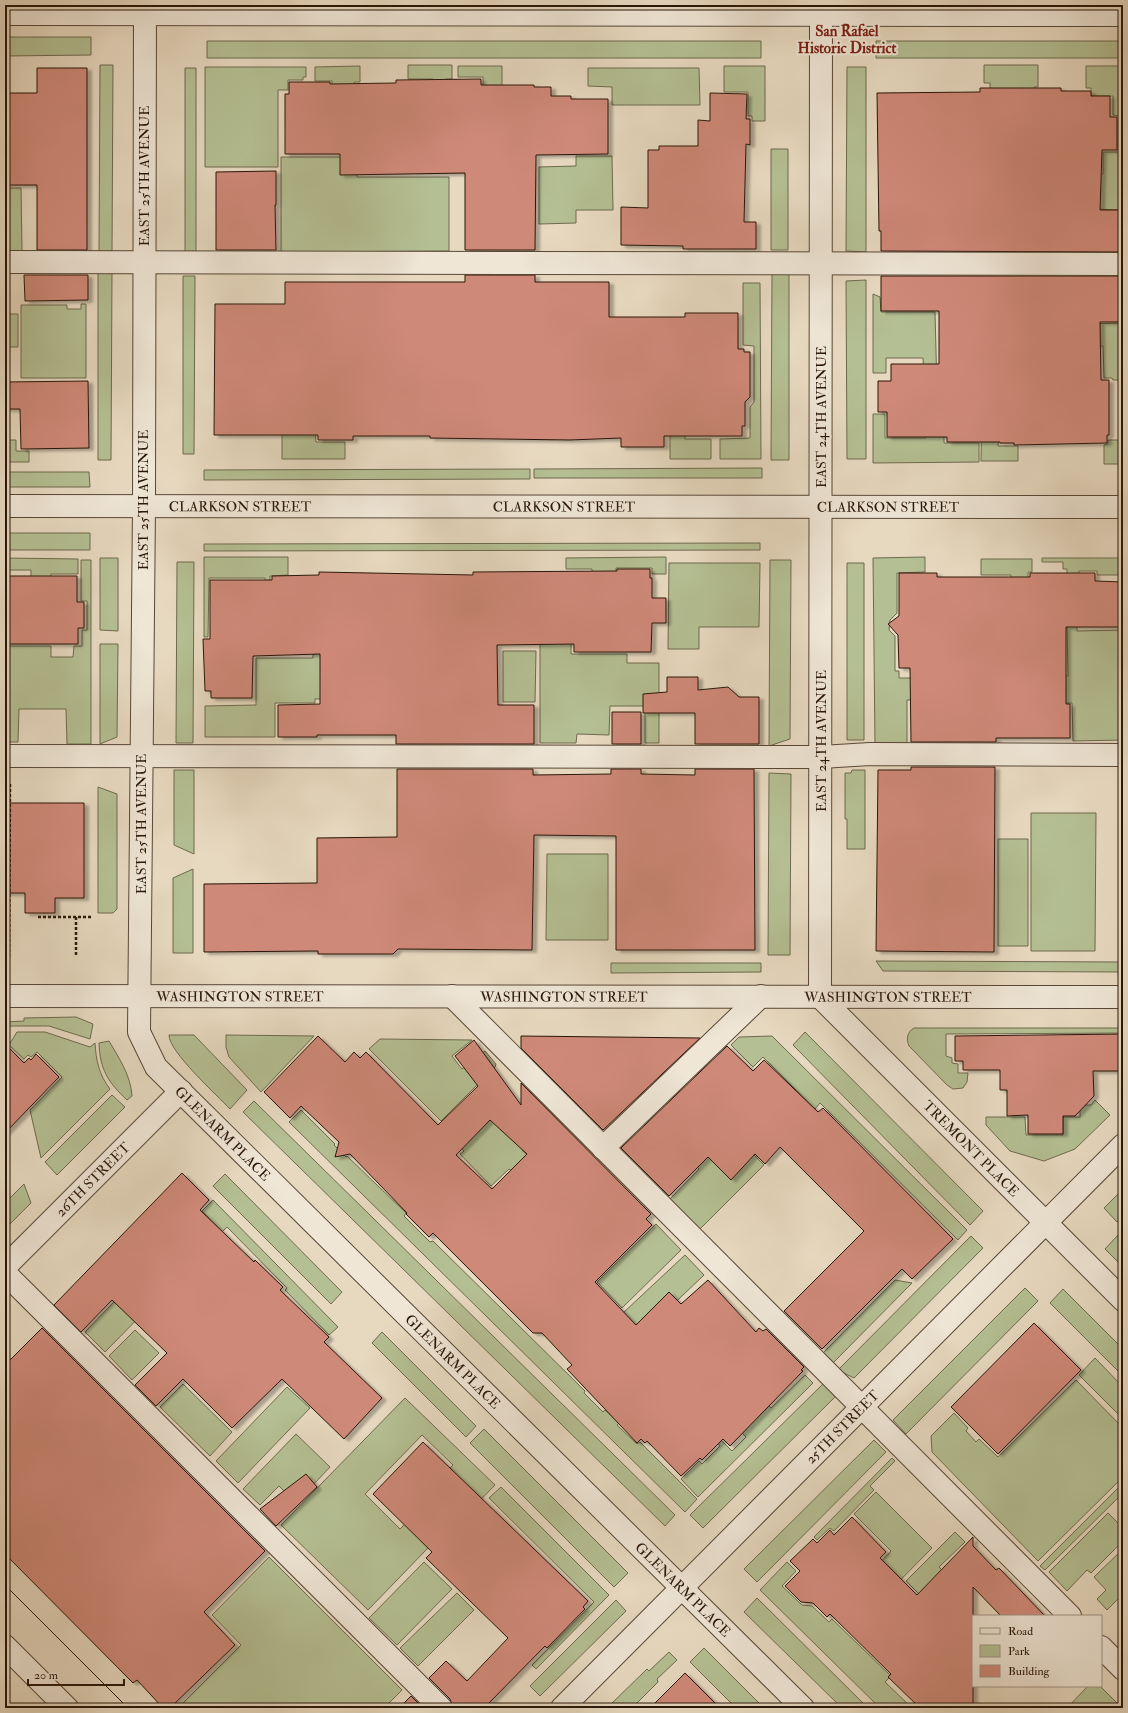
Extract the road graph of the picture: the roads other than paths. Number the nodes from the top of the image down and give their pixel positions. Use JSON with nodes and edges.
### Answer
{"nodes":[{"id":1,"x":145,"y":10,"type":"edge"},
{"id":2,"x":821,"y":10,"type":"edge"},
{"id":3,"x":5,"y":14,"type":"edge"},
{"id":4,"x":1123,"y":15,"type":"edge"},
{"id":5,"x":5,"y":262,"type":"edge"},
{"id":6,"x":144,"y":263,"type":"junction"},
{"id":7,"x":821,"y":264,"type":"junction"},
{"id":8,"x":1123,"y":264,"type":"edge"},
{"id":9,"x":5,"y":506,"type":"edge"},
{"id":10,"x":144,"y":506,"type":"junction"},
{"id":11,"x":821,"y":506,"type":"junction"},
{"id":12,"x":1123,"y":507,"type":"edge"},
{"id":13,"x":1123,"y":755,"type":"edge"},
{"id":14,"x":7,"y":756,"type":"edge"},
{"id":15,"x":142,"y":756,"type":"junction"},
{"id":16,"x":821,"y":757,"type":"junction"},
{"id":17,"x":5,"y":996,"type":"edge"},
{"id":18,"x":140,"y":996,"type":"junction"},
{"id":19,"x":452,"y":996,"type":"junction"},
{"id":20,"x":760,"y":996,"type":"junction"},
{"id":21,"x":820,"y":997,"type":"junction"},
{"id":22,"x":1123,"y":997,"type":"edge"},
{"id":23,"x":181,"y":1091,"type":"junction"},
{"id":24,"x":1123,"y":1146,"type":"edge"},
{"id":25,"x":603,"y":1148,"type":"junction"},
{"id":26,"x":1046,"y":1223,"type":"junction"},
{"id":27,"x":5,"y":1268,"type":"edge"},
{"id":28,"x":5,"y":1273,"type":"edge"},
{"id":29,"x":1123,"y":1300,"type":"edge"},
{"id":30,"x":862,"y":1407,"type":"junction"},
{"id":31,"x":682,"y":1588,"type":"junction"},
{"id":32,"x":1069,"y":1615,"type":"edge"},
{"id":33,"x":5,"y":1646,"type":"edge"},
{"id":34,"x":1102,"y":1648,"type":"edge"},
{"id":35,"x":1123,"y":1669,"type":"edge"},
{"id":36,"x":67,"y":1708,"type":"edge"},
{"id":37,"x":442,"y":1708,"type":"edge"},
{"id":38,"x":562,"y":1708,"type":"edge"},
{"id":39,"x":803,"y":1708,"type":"edge"}],
"edges":[{"from":1,"to":2,"type":"street"},
{"from":1,"to":3,"type":"street"},
{"from":1,"to":6,"type":"street","name":"EAST 25TH AVENUE"},
{"from":2,"to":4,"type":"street"},
{"from":2,"to":7,"type":"street","name":"EAST 24TH AVENUE"},
{"from":5,"to":6,"type":"street"},
{"from":6,"to":7,"type":"street"},
{"from":6,"to":10,"type":"street","name":"EAST 25TH AVENUE"},
{"from":7,"to":8,"type":"street"},
{"from":7,"to":11,"type":"street","name":"EAST 24TH AVENUE"},
{"from":9,"to":10,"type":"street","name":"CLARKSON STREET"},
{"from":10,"to":11,"type":"street","name":"CLARKSON STREET"},
{"from":10,"to":15,"type":"street","name":"EAST 25TH AVENUE"},
{"from":11,"to":12,"type":"street","name":"CLARKSON STREET"},
{"from":11,"to":16,"type":"street","name":"EAST 24TH AVENUE"},
{"from":13,"to":16,"type":"street"},
{"from":14,"to":15,"type":"street"},
{"from":15,"to":16,"type":"street"},
{"from":15,"to":18,"type":"street","name":"EAST 25TH AVENUE"},
{"from":16,"to":21,"type":"street","name":"EAST 24TH AVENUE"},
{"from":17,"to":18,"type":"street","name":"WASHINGTON STREET"},
{"from":18,"to":19,"type":"street","name":"WASHINGTON STREET"},
{"from":18,"to":23,"type":"street","name":"GLENARM PLACE"},
{"from":19,"to":20,"type":"street","name":"WASHINGTON STREET"},
{"from":19,"to":25,"type":"street"},
{"from":20,"to":21,"type":"street","name":"WASHINGTON STREET"},
{"from":20,"to":25,"type":"street"},
{"from":21,"to":22,"type":"street","name":"WASHINGTON STREET"},
{"from":21,"to":26,"type":"street","name":"TREMONT PLACE"},
{"from":23,"to":27,"type":"street","name":"26TH STREET"},
{"from":23,"to":31,"type":"street","name":"GLENARM PLACE"},
{"from":24,"to":26,"type":"street","name":"25TH STREET"},
{"from":25,"to":30,"type":"street"},
{"from":26,"to":29,"type":"street","name":"TREMONT PLACE"},
{"from":26,"to":30,"type":"street","name":"25TH STREET"},
{"from":28,"to":37,"type":"street"},
{"from":30,"to":31,"type":"street","name":"25TH STREET"},
{"from":30,"to":32,"type":"street"},
{"from":31,"to":38,"type":"street","name":"25TH STREET"},
{"from":31,"to":39,"type":"street","name":"GLENARM PLACE"},
{"from":33,"to":36,"type":"street"},
{"from":34,"to":35,"type":"street"}]}
